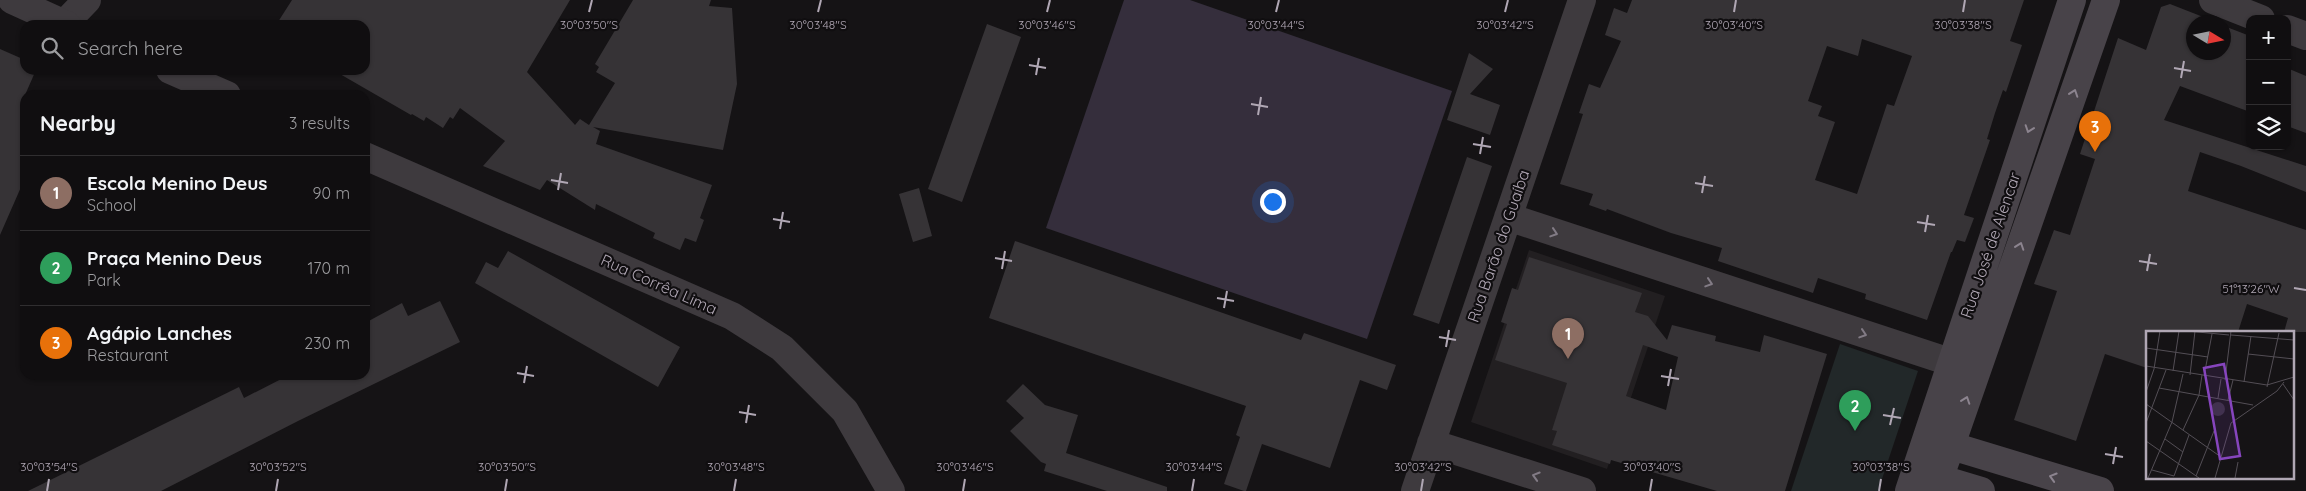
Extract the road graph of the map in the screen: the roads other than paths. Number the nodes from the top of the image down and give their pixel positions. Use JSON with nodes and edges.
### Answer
{"nodes":[{"id":1,"x":12,"y":0,"type":"edge"},
{"id":2,"x":87,"y":0,"type":"edge"},
{"id":3,"x":1582,"y":0,"type":"edge"},
{"id":4,"x":2072,"y":0,"type":"edge"},
{"id":5,"x":2106,"y":0,"type":"edge"},
{"id":6,"x":2212,"y":0,"type":"edge"},
{"id":7,"x":2251,"y":15,"type":"edge"},
{"id":8,"x":56,"y":20,"type":"edge"},
{"id":9,"x":69,"y":20,"type":"edge"},
{"id":10,"x":2291,"y":30,"type":"edge"},
{"id":11,"x":2306,"y":36,"type":"edge"},
{"id":12,"x":181,"y":75,"type":"edge"},
{"id":13,"x":216,"y":90,"type":"edge"},
{"id":14,"x":370,"y":158,"type":"edge"},
{"id":15,"x":1508,"y":218,"type":"junction"},
{"id":16,"x":1950,"y":362,"type":"junction"},
{"id":17,"x":1938,"y":442,"type":"junction"},
{"id":18,"x":1431,"y":443,"type":"junction"},
{"id":19,"x":1924,"y":483,"type":"edge"},
{"id":20,"x":891,"y":491,"type":"edge"},
{"id":21,"x":1414,"y":491,"type":"edge"},
{"id":22,"x":1582,"y":491,"type":"edge"},
{"id":23,"x":1981,"y":491,"type":"edge"},
{"id":24,"x":2100,"y":491,"type":"edge"}],
"edges":[{"from":1,"to":8,"type":"street"},
{"from":2,"to":9,"type":"street"},
{"from":3,"to":15,"type":"street","name":"Rua Barão do Guaíba"},
{"from":4,"to":16,"type":"main road","name":"Rua José de Alencar","one_way":true},
{"from":17,"to":5,"type":"main road","name":"Rua José de Alencar","one_way":true},
{"from":6,"to":7,"type":"street"},
{"from":10,"to":11,"type":"street"},
{"from":12,"to":13,"type":"street"},
{"from":14,"to":20,"type":"street","name":"Rua Corrêa Lima"},
{"from":15,"to":16,"type":"street","one_way":true},
{"from":15,"to":18,"type":"street","name":"Rua Barão do Guaíba"},
{"from":16,"to":17,"type":"main road","name":"Rua José de Alencar"},
{"from":17,"to":19,"type":"main road","name":"Rua José de Alencar"},
{"from":24,"to":17,"type":"main road","one_way":true},
{"from":18,"to":21,"type":"street","name":"Rua Barão do Guaíba"},
{"from":22,"to":18,"type":"street","one_way":true},
{"from":19,"to":23,"type":"main road"}]}
